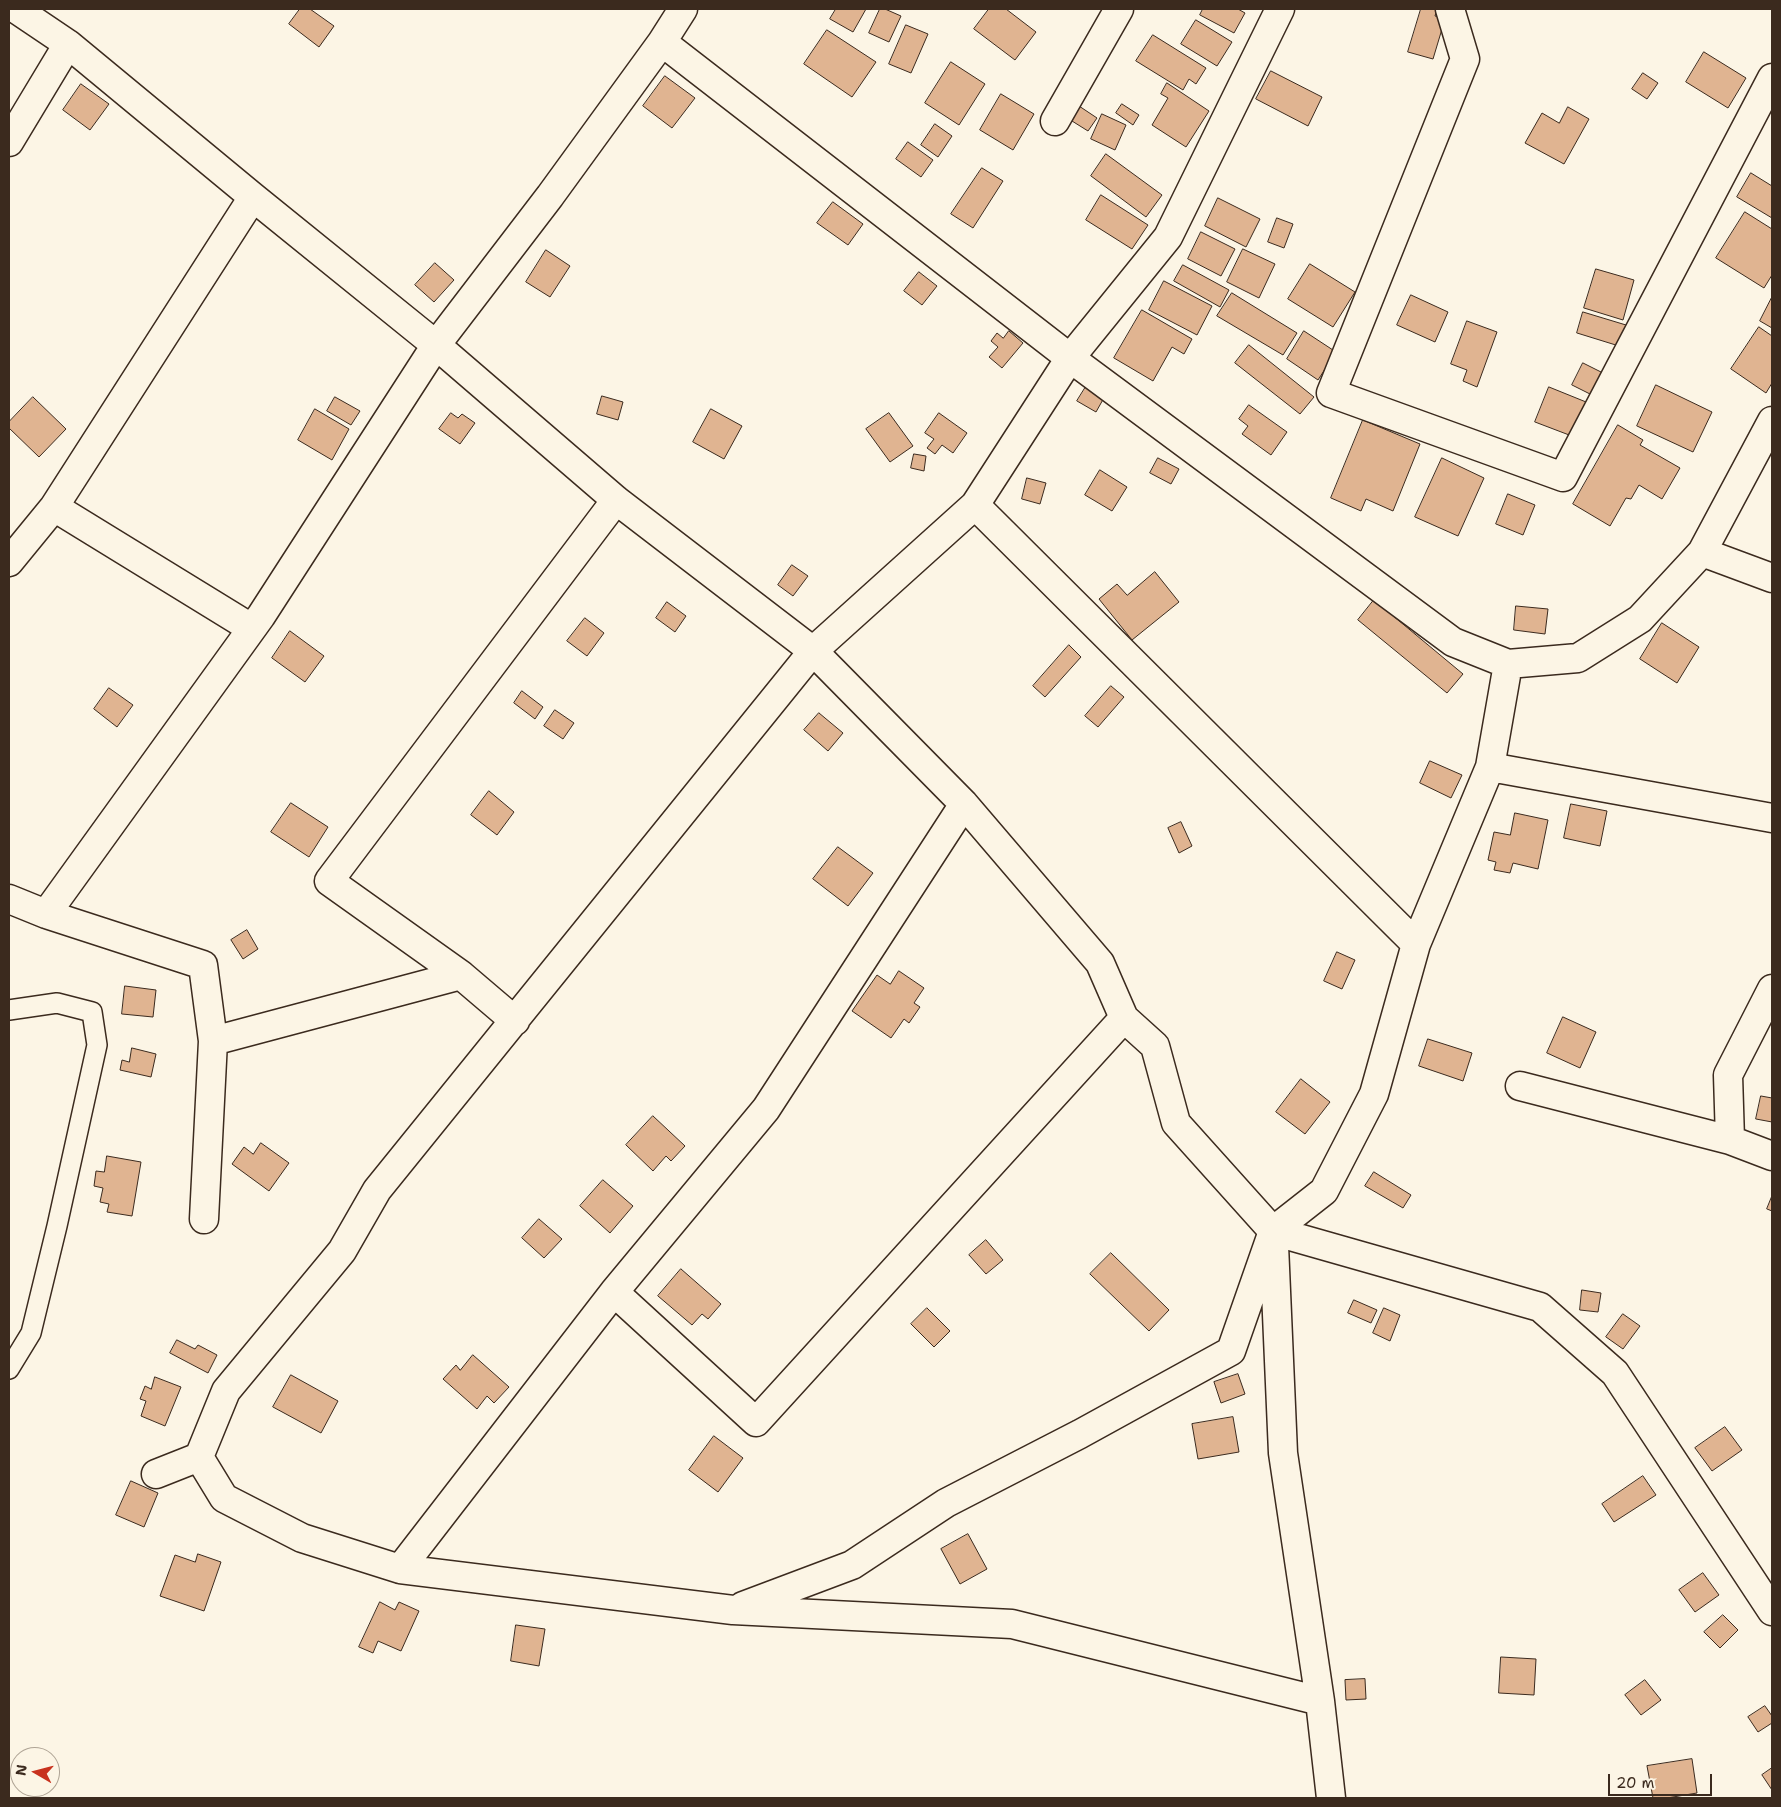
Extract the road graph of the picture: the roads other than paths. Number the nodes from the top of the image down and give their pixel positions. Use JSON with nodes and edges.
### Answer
{"nodes":[{"id":1,"x":16,"y":9,"type":"edge"},
{"id":2,"x":683,"y":9,"type":"edge"},
{"id":3,"x":1119,"y":9,"type":"edge"},
{"id":4,"x":1280,"y":9,"type":"edge"},
{"id":5,"x":1450,"y":9,"type":"edge"},
{"id":6,"x":44,"y":17,"type":"edge"},
{"id":7,"x":662,"y":42,"type":"junction"},
{"id":8,"x":68,"y":44,"type":"junction"},
{"id":9,"x":1772,"y":78,"type":"edge"},
{"id":10,"x":1055,"y":122,"type":"dead end"},
{"id":11,"x":9,"y":142,"type":"edge"},
{"id":12,"x":253,"y":197,"type":"junction"},
{"id":13,"x":436,"y":344,"type":"junction"},
{"id":14,"x":1070,"y":358,"type":"junction"},
{"id":15,"x":1772,"y":421,"type":"edge"},
{"id":16,"x":616,"y":500,"type":"junction"},
{"id":17,"x":975,"y":505,"type":"junction"},
{"id":18,"x":54,"y":507,"type":"junction"},
{"id":19,"x":1702,"y":552,"type":"junction"},
{"id":20,"x":9,"y":562,"type":"edge"},
{"id":21,"x":1772,"y":578,"type":"edge"},
{"id":22,"x":252,"y":628,"type":"junction"},
{"id":23,"x":813,"y":651,"type":"junction"},
{"id":24,"x":1508,"y":664,"type":"junction"},
{"id":25,"x":1490,"y":768,"type":"junction"},
{"id":26,"x":964,"y":804,"type":"junction"},
{"id":27,"x":1772,"y":818,"type":"edge"},
{"id":28,"x":9,"y":898,"type":"edge"},
{"id":29,"x":46,"y":914,"type":"junction"},
{"id":30,"x":1416,"y":944,"type":"junction"},
{"id":31,"x":462,"y":975,"type":"junction"},
{"id":32,"x":1772,"y":989,"type":"edge"},
{"id":33,"x":9,"y":1010,"type":"edge"},
{"id":34,"x":1124,"y":1018,"type":"junction"},
{"id":35,"x":515,"y":1021,"type":"junction"},
{"id":36,"x":212,"y":1041,"type":"junction"},
{"id":37,"x":1520,"y":1086,"type":"dead end"},
{"id":38,"x":1730,"y":1140,"type":"junction"},
{"id":39,"x":1772,"y":1156,"type":"edge"},
{"id":40,"x":204,"y":1219,"type":"dead end"},
{"id":41,"x":1273,"y":1232,"type":"junction"},
{"id":42,"x":614,"y":1292,"type":"junction"},
{"id":43,"x":9,"y":1369,"type":"edge"},
{"id":44,"x":199,"y":1457,"type":"junction"},
{"id":45,"x":156,"y":1474,"type":"dead end"},
{"id":46,"x":400,"y":1569,"type":"junction"},
{"id":47,"x":733,"y":1610,"type":"junction"},
{"id":48,"x":1772,"y":1611,"type":"edge"},
{"id":49,"x":1320,"y":1700,"type":"junction"},
{"id":50,"x":1331,"y":1798,"type":"edge"}],
"edges":[{"from":1,"to":6,"type":"street"},
{"from":2,"to":7,"type":"street"},
{"from":3,"to":10,"type":"street"},
{"from":4,"to":14,"type":"street"},
{"from":5,"to":9,"type":"street"},
{"from":6,"to":8,"type":"street"},
{"from":7,"to":13,"type":"street"},
{"from":7,"to":14,"type":"street"},
{"from":8,"to":11,"type":"street"},
{"from":8,"to":12,"type":"street"},
{"from":12,"to":13,"type":"street"},
{"from":12,"to":18,"type":"street"},
{"from":13,"to":16,"type":"street"},
{"from":13,"to":22,"type":"street"},
{"from":14,"to":17,"type":"street"},
{"from":14,"to":24,"type":"street"},
{"from":15,"to":19,"type":"street"},
{"from":16,"to":23,"type":"street"},
{"from":16,"to":31,"type":"street"},
{"from":17,"to":23,"type":"street"},
{"from":17,"to":30,"type":"street"},
{"from":18,"to":20,"type":"street"},
{"from":18,"to":22,"type":"street"},
{"from":19,"to":21,"type":"street"},
{"from":19,"to":24,"type":"street"},
{"from":22,"to":29,"type":"street"},
{"from":23,"to":26,"type":"street"},
{"from":23,"to":35,"type":"street"},
{"from":24,"to":25,"type":"street"},
{"from":25,"to":27,"type":"street"},
{"from":25,"to":30,"type":"street"},
{"from":26,"to":34,"type":"street"},
{"from":26,"to":42,"type":"street"},
{"from":28,"to":29,"type":"street"},
{"from":29,"to":36,"type":"street"},
{"from":30,"to":41,"type":"street"},
{"from":31,"to":35,"type":"street"},
{"from":31,"to":36,"type":"street"},
{"from":32,"to":38,"type":"street"},
{"from":33,"to":43,"type":"lane"},
{"from":34,"to":41,"type":"street"},
{"from":34,"to":42,"type":"street"},
{"from":35,"to":44,"type":"street"},
{"from":36,"to":40,"type":"street"},
{"from":37,"to":38,"type":"street"},
{"from":38,"to":39,"type":"street"},
{"from":41,"to":47,"type":"street"},
{"from":41,"to":48,"type":"street"},
{"from":41,"to":49,"type":"street"},
{"from":42,"to":46,"type":"street"},
{"from":44,"to":45,"type":"street"},
{"from":44,"to":46,"type":"street"},
{"from":46,"to":47,"type":"street"},
{"from":47,"to":49,"type":"street"},
{"from":49,"to":50,"type":"street"}]}
